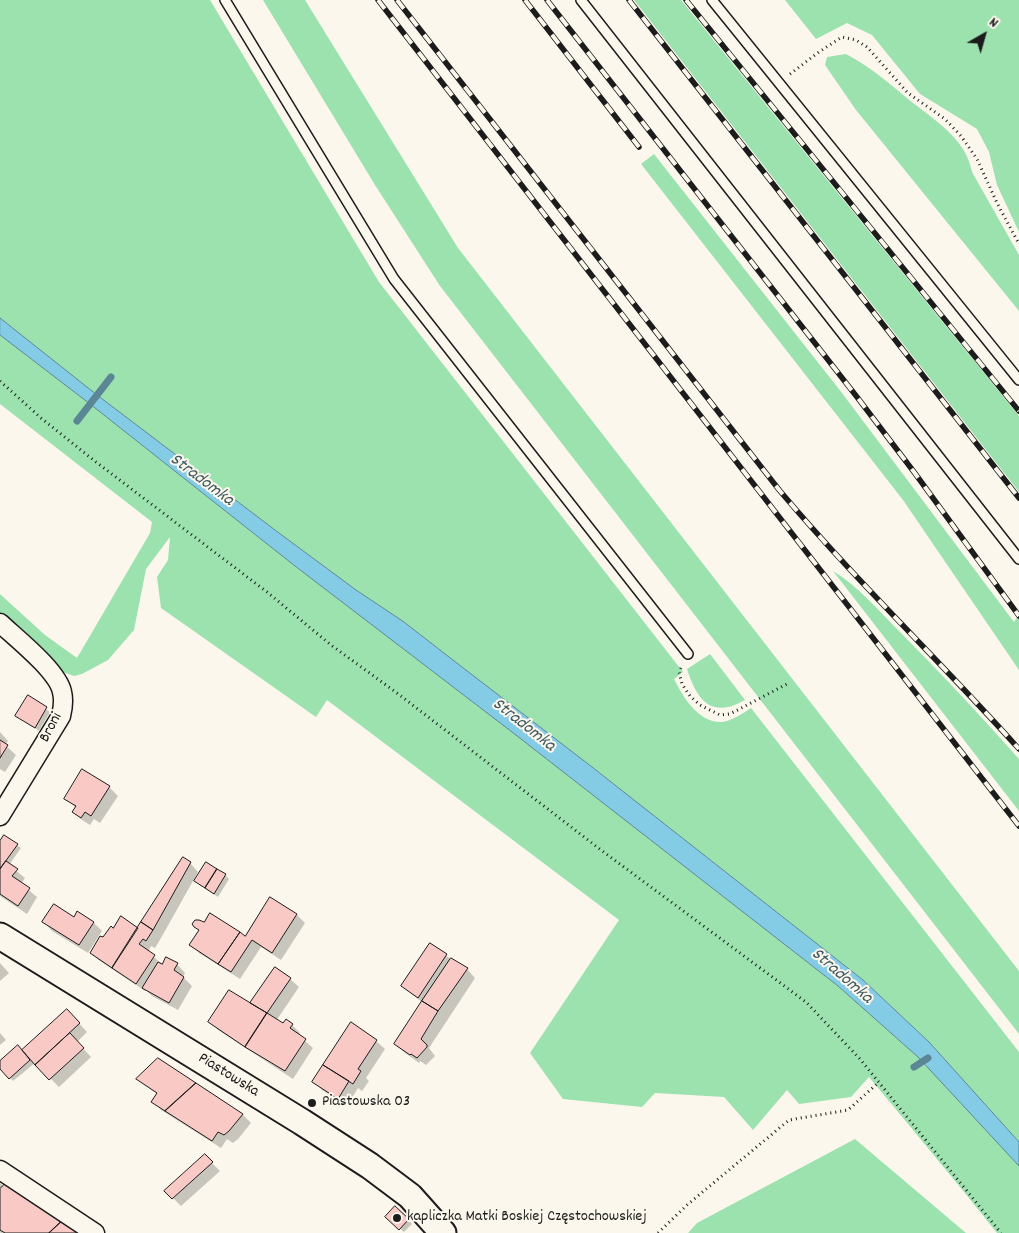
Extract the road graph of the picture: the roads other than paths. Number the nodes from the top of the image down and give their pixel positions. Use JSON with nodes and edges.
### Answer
{"nodes":[{"id":1,"x":225,"y":0,"type":"edge"},
{"id":2,"x":581,"y":0,"type":"edge"},
{"id":3,"x":712,"y":0,"type":"edge"},
{"id":4,"x":1019,"y":380,"type":"edge"},
{"id":5,"x":1019,"y":559,"type":"edge"},
{"id":6,"x":0,"y":623,"type":"edge"},
{"id":7,"x":688,"y":654,"type":"road end"},
{"id":8,"x":0,"y":816,"type":"edge"},
{"id":9,"x":0,"y":936,"type":"edge"},
{"id":10,"x":0,"y":1170,"type":"edge"},
{"id":11,"x":95,"y":1233,"type":"edge"},
{"id":12,"x":443,"y":1233,"type":"edge"}],
"edges":[{"from":1,"to":7,"type":"lane"},
{"from":2,"to":5,"type":"lane"},
{"from":3,"to":4,"type":"lane"},
{"from":6,"to":8,"type":"street","name":"Broni"},
{"from":9,"to":12,"type":"street","name":"Piastowska"},
{"from":10,"to":11,"type":"street"}]}
